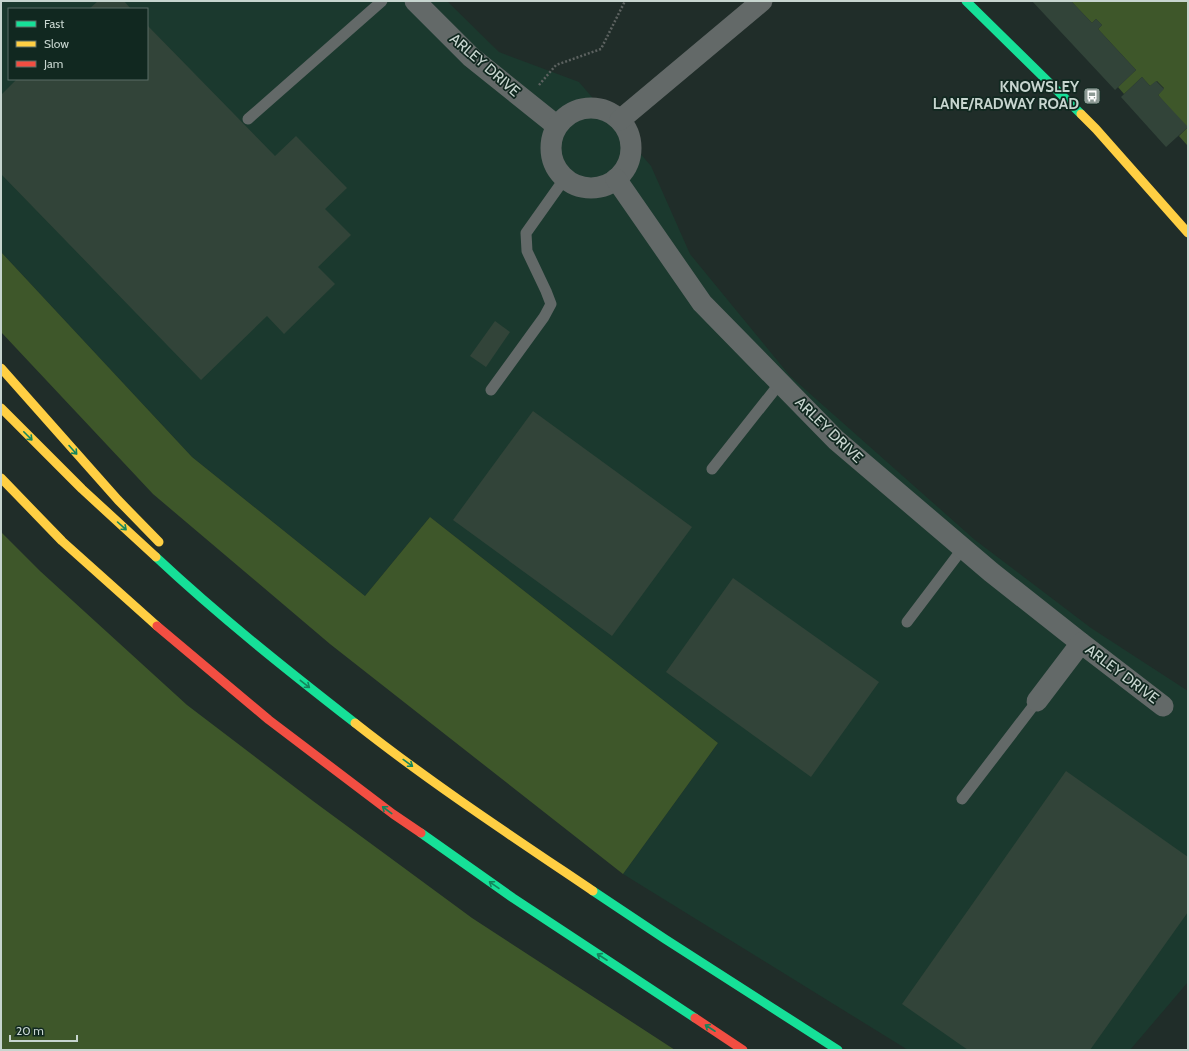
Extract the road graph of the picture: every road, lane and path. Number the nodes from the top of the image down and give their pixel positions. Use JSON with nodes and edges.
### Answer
{"nodes":[{"id":1,"x":382,"y":1,"type":"edge"},
{"id":2,"x":415,"y":1,"type":"edge"},
{"id":3,"x":625,"y":1,"type":"edge"},
{"id":4,"x":762,"y":1,"type":"edge"},
{"id":5,"x":966,"y":1,"type":"edge"},
{"id":6,"x":526,"y":101,"type":"junction"},
{"id":7,"x":248,"y":119,"type":"dead end"},
{"id":8,"x":620,"y":120,"type":"junction"},
{"id":9,"x":557,"y":126,"type":"junction"},
{"id":10,"x":565,"y":178,"type":"junction"},
{"id":11,"x":616,"y":179,"type":"junction"},
{"id":12,"x":1188,"y":233,"type":"edge"},
{"id":13,"x":1,"y":368,"type":"edge"},
{"id":14,"x":780,"y":383,"type":"junction"},
{"id":15,"x":491,"y":390,"type":"dead end"},
{"id":16,"x":1,"y":408,"type":"edge"},
{"id":17,"x":712,"y":469,"type":"dead end"},
{"id":18,"x":1,"y":478,"type":"edge"},
{"id":19,"x":963,"y":548,"type":"junction"},
{"id":20,"x":168,"y":550,"type":"dead end"},
{"id":21,"x":212,"y":594,"type":"dead end"},
{"id":22,"x":907,"y":622,"type":"dead end"},
{"id":23,"x":1081,"y":643,"type":"junction"},
{"id":24,"x":284,"y":667,"type":"junction"},
{"id":25,"x":1037,"y":701,"type":"joint"},
{"id":26,"x":1163,"y":706,"type":"dead end"},
{"id":27,"x":962,"y":799,"type":"dead end"},
{"id":28,"x":743,"y":1050,"type":"edge"},
{"id":29,"x":838,"y":1050,"type":"edge"}],
"edges":[{"from":1,"to":7,"type":"lane"},
{"from":2,"to":6,"type":"street","name":"ARLEY DRIVE"},
{"from":3,"to":6,"type":"path"},
{"from":4,"to":8,"type":"street"},
{"from":5,"to":12,"type":"main road"},
{"from":6,"to":9,"type":"street","name":"ARLEY DRIVE"},
{"from":8,"to":9,"type":"street"},
{"from":8,"to":11,"type":"street"},
{"from":9,"to":10,"type":"street"},
{"from":10,"to":11,"type":"street"},
{"from":10,"to":15,"type":"lane"},
{"from":11,"to":14,"type":"street","name":"ARLEY DRIVE"},
{"from":13,"to":20,"type":"main road","one_way":true},
{"from":14,"to":17,"type":"lane"},
{"from":14,"to":19,"type":"street","name":"ARLEY DRIVE"},
{"from":16,"to":24,"type":"main road","one_way":true},
{"from":28,"to":18,"type":"main road","one_way":true},
{"from":19,"to":22,"type":"lane"},
{"from":19,"to":23,"type":"street","name":"ARLEY DRIVE"},
{"from":21,"to":24,"type":"main road"},
{"from":23,"to":25,"type":"street","name":"ARLEY DRIVE"},
{"from":23,"to":26,"type":"street","name":"ARLEY DRIVE"},
{"from":24,"to":29,"type":"main road","one_way":true},
{"from":25,"to":27,"type":"lane"}]}
